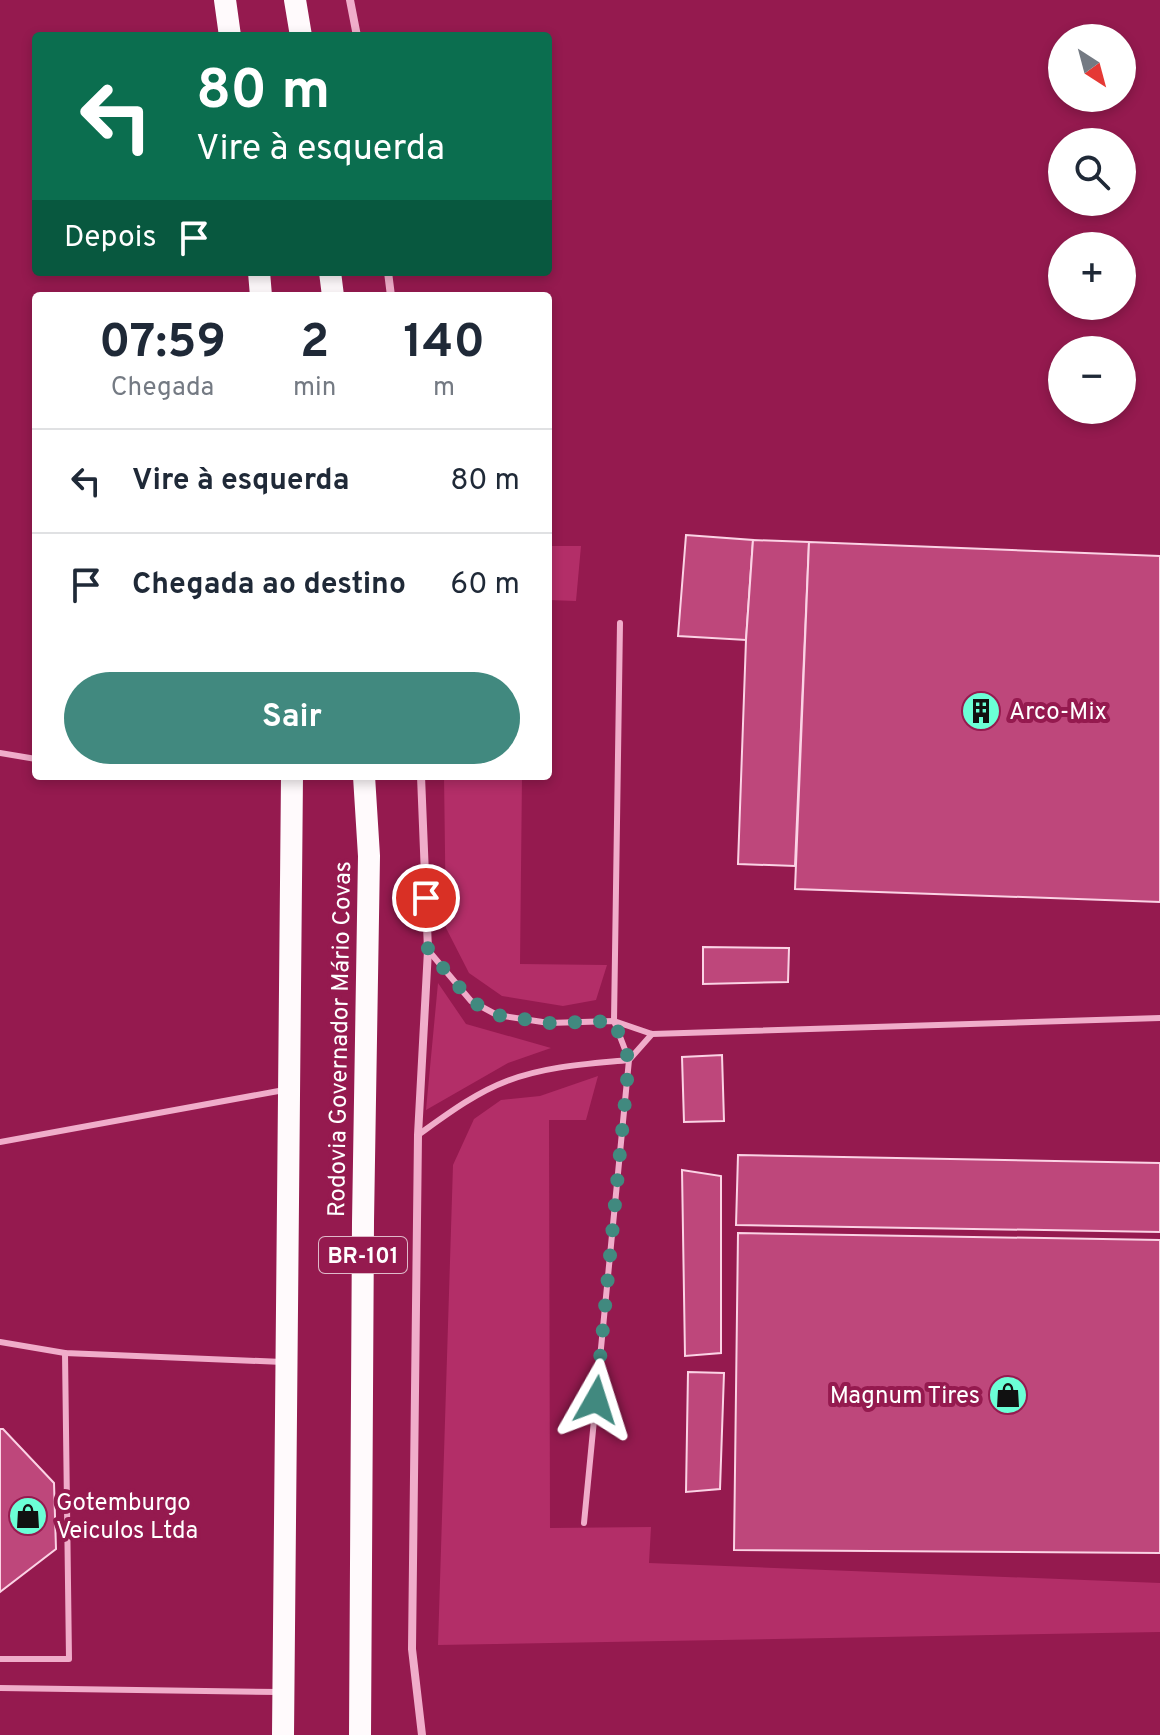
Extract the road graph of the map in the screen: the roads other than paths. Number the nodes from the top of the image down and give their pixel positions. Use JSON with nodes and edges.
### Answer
{"nodes":[{"id":1,"x":225,"y":0,"type":"edge"},
{"id":2,"x":295,"y":0,"type":"edge"},
{"id":3,"x":350,"y":0,"type":"edge"},
{"id":4,"x":229,"y":32,"type":"edge"},
{"id":5,"x":300,"y":32,"type":"edge"},
{"id":6,"x":356,"y":32,"type":"edge"},
{"id":7,"x":620,"y":623,"type":"dead end"},
{"id":8,"x":0,"y":753,"type":"edge"},
{"id":9,"x":32,"y":758,"type":"edge"},
{"id":10,"x":292,"y":780,"type":"edge"},
{"id":11,"x":364,"y":780,"type":"edge"},
{"id":12,"x":421,"y":780,"type":"edge"},
{"id":13,"x":428,"y":950,"type":"junction"},
{"id":14,"x":1160,"y":1018,"type":"edge"},
{"id":15,"x":614,"y":1021,"type":"junction"},
{"id":16,"x":652,"y":1034,"type":"junction"},
{"id":17,"x":629,"y":1060,"type":"junction"},
{"id":18,"x":289,"y":1089,"type":"junction"},
{"id":19,"x":418,"y":1135,"type":"junction"},
{"id":20,"x":0,"y":1142,"type":"edge"},
{"id":21,"x":0,"y":1342,"type":"edge"},
{"id":22,"x":65,"y":1353,"type":"junction"},
{"id":23,"x":286,"y":1362,"type":"junction"},
{"id":24,"x":584,"y":1523,"type":"dead end"},
{"id":25,"x":0,"y":1659,"type":"edge"},
{"id":26,"x":0,"y":1688,"type":"edge"},
{"id":27,"x":283,"y":1692,"type":"junction"},
{"id":28,"x":283,"y":1735,"type":"edge"},
{"id":29,"x":360,"y":1735,"type":"edge"},
{"id":30,"x":422,"y":1735,"type":"edge"}],
"edges":[{"from":1,"to":4,"type":"highway"},
{"from":2,"to":5,"type":"highway"},
{"from":3,"to":6,"type":"street"},
{"from":7,"to":15,"type":"lane"},
{"from":8,"to":9,"type":"lane"},
{"from":10,"to":18,"type":"highway","name":"Rodovia Governador Mário Covas","number":"BR-101"},
{"from":11,"to":29,"type":"highway","name":"Rodovia Governador Mário Covas","number":"BR-101"},
{"from":12,"to":13,"type":"street"},
{"from":13,"to":15,"type":"lane"},
{"from":13,"to":19,"type":"street"},
{"from":14,"to":16,"type":"lane"},
{"from":15,"to":16,"type":"lane"},
{"from":15,"to":17,"type":"lane"},
{"from":16,"to":17,"type":"lane"},
{"from":17,"to":19,"type":"lane"},
{"from":17,"to":24,"type":"lane"},
{"from":18,"to":20,"type":"lane"},
{"from":18,"to":23,"type":"highway","name":"Rodovia Governador Mário Covas","number":"BR-101"},
{"from":19,"to":30,"type":"street"},
{"from":21,"to":22,"type":"lane"},
{"from":22,"to":23,"type":"lane"},
{"from":22,"to":25,"type":"lane"},
{"from":23,"to":27,"type":"highway","name":"Rodovia Governador Mário Covas","number":"BR-101"},
{"from":26,"to":27,"type":"lane"},
{"from":27,"to":28,"type":"highway","name":"Rodovia Governador Mário Covas","number":"BR-101"}]}
